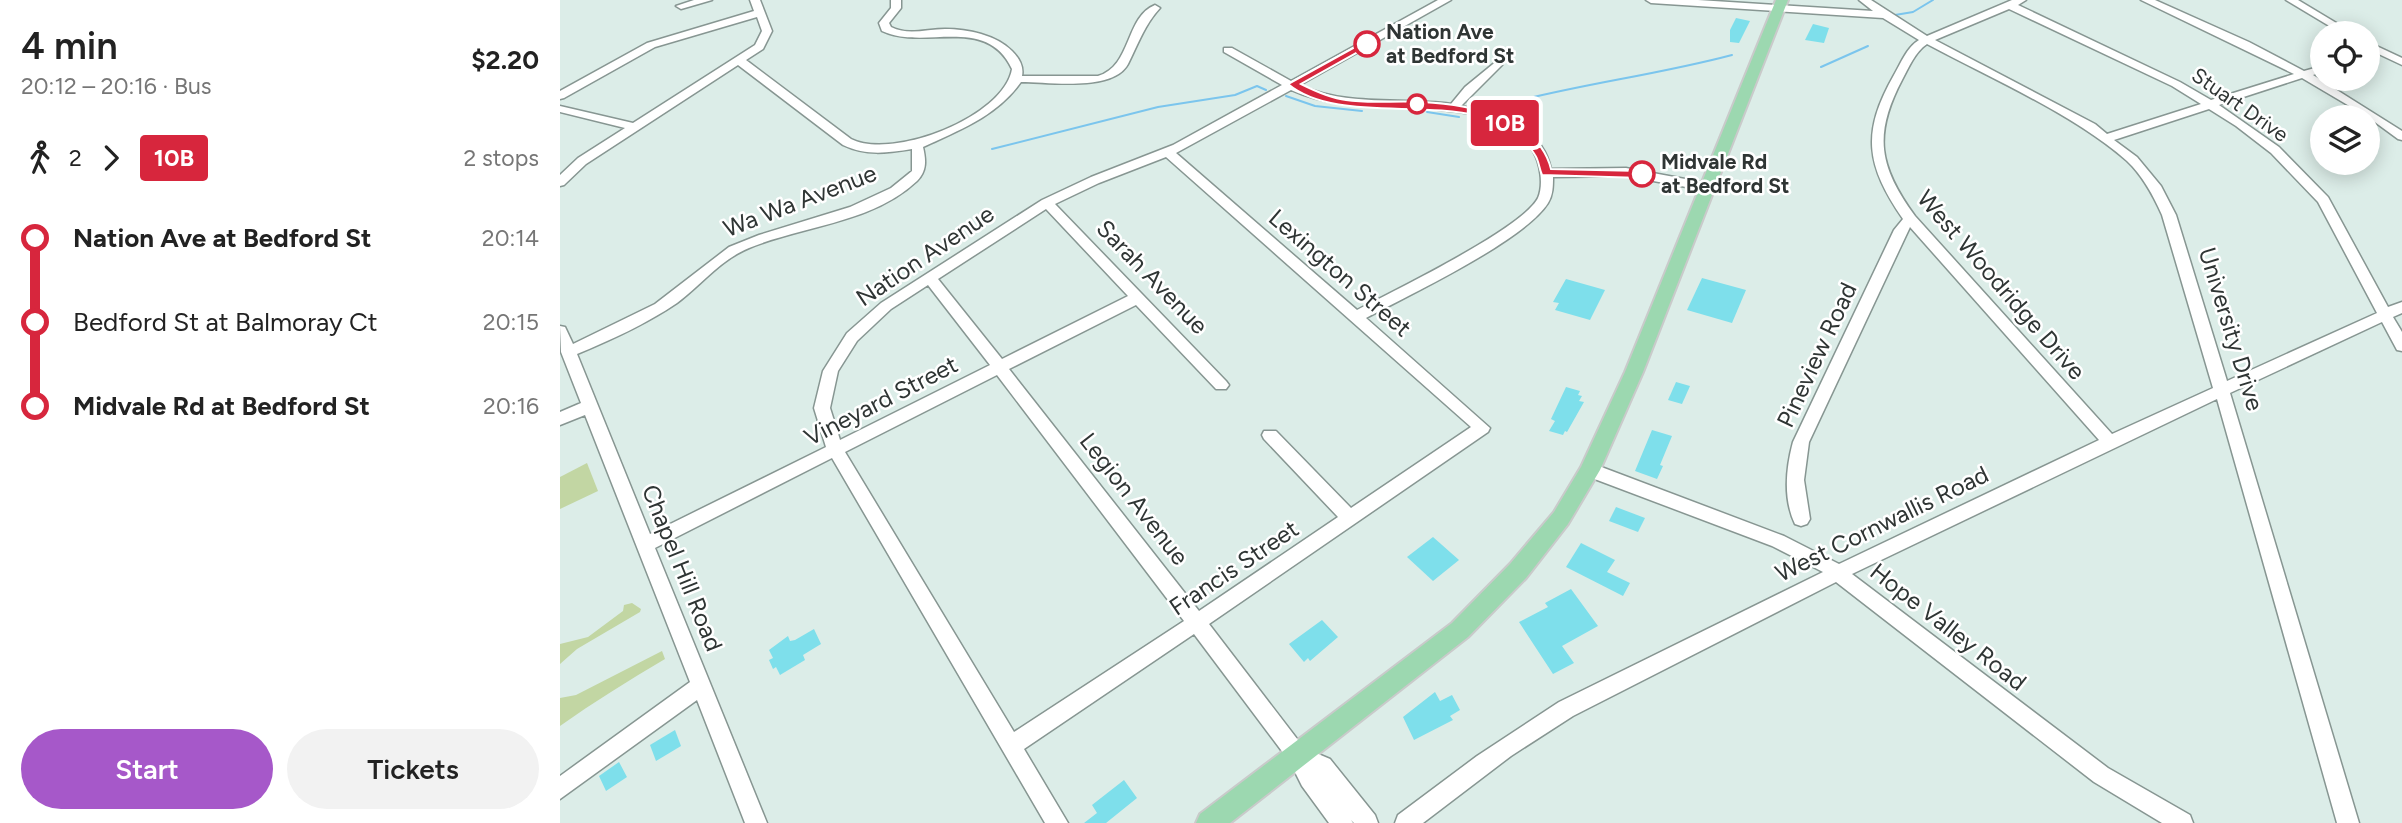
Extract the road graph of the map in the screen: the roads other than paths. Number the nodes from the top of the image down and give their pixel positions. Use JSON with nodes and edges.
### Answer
{"nodes":[{"id":1,"x":707,"y":0,"type":"edge"},
{"id":2,"x":755,"y":0,"type":"edge"},
{"id":3,"x":895,"y":0,"type":"edge"},
{"id":4,"x":1446,"y":0,"type":"edge"},
{"id":5,"x":1651,"y":0,"type":"edge"},
{"id":6,"x":1864,"y":0,"type":"edge"},
{"id":7,"x":2146,"y":0,"type":"edge"},
{"id":8,"x":2291,"y":0,"type":"edge"},
{"id":9,"x":2016,"y":2,"type":"edge"},
{"id":10,"x":1738,"y":3,"type":"edge"},
{"id":11,"x":1780,"y":4,"type":"edge"},
{"id":12,"x":681,"y":6,"type":"dead end"},
{"id":13,"x":1155,"y":8,"type":"dead end"},
{"id":14,"x":760,"y":13,"type":"junction"},
{"id":15,"x":1884,"y":15,"type":"junction"},
{"id":16,"x":2327,"y":21,"type":"edge"},
{"id":17,"x":1928,"y":40,"type":"junction"},
{"id":18,"x":1228,"y":50,"type":"dead end"},
{"id":19,"x":2380,"y":51,"type":"edge"},
{"id":20,"x":740,"y":61,"type":"junction"},
{"id":21,"x":2402,"y":62,"type":"edge"},
{"id":22,"x":1498,"y":63,"type":"dead end"},
{"id":23,"x":2310,"y":72,"type":"edge"},
{"id":24,"x":2305,"y":74,"type":"junction"},
{"id":25,"x":1016,"y":79,"type":"junction"},
{"id":26,"x":1293,"y":84,"type":"junction"},
{"id":27,"x":560,"y":96,"type":"edge"},
{"id":28,"x":2211,"y":105,"type":"junction"},
{"id":29,"x":560,"y":109,"type":"edge"},
{"id":30,"x":1453,"y":109,"type":"junction"},
{"id":31,"x":634,"y":127,"type":"junction"},
{"id":32,"x":2402,"y":136,"type":"edge"},
{"id":33,"x":2107,"y":138,"type":"junction"},
{"id":34,"x":917,"y":145,"type":"junction"},
{"id":35,"x":1168,"y":152,"type":"junction"},
{"id":36,"x":1546,"y":173,"type":"junction"},
{"id":37,"x":560,"y":182,"type":"edge"},
{"id":38,"x":1708,"y":187,"type":"junction"},
{"id":39,"x":1047,"y":203,"type":"junction"},
{"id":40,"x":1910,"y":219,"type":"junction"},
{"id":41,"x":927,"y":279,"type":"junction"},
{"id":42,"x":1137,"y":298,"type":"junction"},
{"id":43,"x":2402,"y":307,"type":"edge"},
{"id":44,"x":2384,"y":314,"type":"junction"},
{"id":45,"x":1357,"y":316,"type":"junction"},
{"id":46,"x":560,"y":331,"type":"edge"},
{"id":47,"x":2402,"y":346,"type":"edge"},
{"id":48,"x":568,"y":352,"type":"junction"},
{"id":49,"x":998,"y":368,"type":"junction"},
{"id":50,"x":1221,"y":385,"type":"dead end"},
{"id":51,"x":2223,"y":391,"type":"junction"},
{"id":52,"x":590,"y":406,"type":"junction"},
{"id":53,"x":560,"y":419,"type":"edge"},
{"id":54,"x":1482,"y":428,"type":"joint"},
{"id":55,"x":1270,"y":435,"type":"dead end"},
{"id":56,"x":2110,"y":442,"type":"junction"},
{"id":57,"x":835,"y":449,"type":"junction"},
{"id":58,"x":1590,"y":470,"type":"junction"},
{"id":59,"x":1350,"y":519,"type":"junction"},
{"id":60,"x":1801,"y":519,"type":"dead end"},
{"id":61,"x":645,"y":545,"type":"junction"},
{"id":62,"x":1839,"y":573,"type":"junction"},
{"id":63,"x":1196,"y":623,"type":"junction"},
{"id":64,"x":701,"y":685,"type":"junction"},
{"id":65,"x":1012,"y":745,"type":"junction"},
{"id":66,"x":1297,"y":755,"type":"junction"},
{"id":67,"x":560,"y":789,"type":"edge"},
{"id":68,"x":756,"y":823,"type":"edge"},
{"id":69,"x":1057,"y":823,"type":"edge"},
{"id":70,"x":1209,"y":823,"type":"edge"},
{"id":71,"x":1342,"y":823,"type":"edge"},
{"id":72,"x":1367,"y":823,"type":"edge"},
{"id":73,"x":1406,"y":823,"type":"edge"},
{"id":74,"x":2182,"y":823,"type":"edge"},
{"id":75,"x":2348,"y":823,"type":"edge"}],
"edges":[{"from":1,"to":12,"type":"street"},
{"from":2,"to":14,"type":"street"},
{"from":3,"to":25,"type":"street"},
{"from":4,"to":26,"type":"street","name":"Nation Avenue"},
{"from":5,"to":10,"type":"street"},
{"from":6,"to":15,"type":"street","name":"University Drive"},
{"from":7,"to":24,"type":"street"},
{"from":8,"to":16,"type":"street"},
{"from":9,"to":17,"type":"street"},
{"from":9,"to":28,"type":"street","name":"Stuart Drive"},
{"from":10,"to":11,"type":"street"},
{"from":11,"to":15,"type":"street"},
{"from":11,"to":38,"type":"main road"},
{"from":13,"to":25,"type":"street"},
{"from":14,"to":20,"type":"street"},
{"from":14,"to":27,"type":"street"},
{"from":15,"to":17,"type":"street","name":"University Drive"},
{"from":17,"to":33,"type":"street","name":"University Drive"},
{"from":17,"to":40,"type":"street","name":"West Woodridge Drive"},
{"from":18,"to":26,"type":"street"},
{"from":19,"to":21,"type":"street"},
{"from":20,"to":31,"type":"street"},
{"from":20,"to":34,"type":"street"},
{"from":22,"to":30,"type":"street"},
{"from":23,"to":24,"type":"street"},
{"from":24,"to":28,"type":"street"},
{"from":24,"to":32,"type":"street"},
{"from":25,"to":34,"type":"street"},
{"from":26,"to":30,"type":"street"},
{"from":26,"to":35,"type":"street","name":"Nation Avenue"},
{"from":28,"to":33,"type":"street"},
{"from":28,"to":44,"type":"street","name":"Stuart Drive"},
{"from":29,"to":31,"type":"street"},
{"from":30,"to":36,"type":"street"},
{"from":31,"to":37,"type":"street"},
{"from":33,"to":51,"type":"street","name":"University Drive"},
{"from":34,"to":48,"type":"street","name":"Wa Wa Avenue"},
{"from":35,"to":39,"type":"street","name":"Nation Avenue"},
{"from":35,"to":45,"type":"street","name":"Lexington Street"},
{"from":36,"to":38,"type":"street"},
{"from":36,"to":45,"type":"street"},
{"from":38,"to":58,"type":"main road"},
{"from":39,"to":41,"type":"street","name":"Nation Avenue"},
{"from":39,"to":42,"type":"street","name":"Sarah Avenue"},
{"from":40,"to":56,"type":"street","name":"West Woodridge Drive"},
{"from":40,"to":60,"type":"street","name":"Pineview Road"},
{"from":41,"to":49,"type":"street","name":"Legion Avenue"},
{"from":41,"to":57,"type":"street","name":"Nation Avenue"},
{"from":42,"to":49,"type":"street","name":"Vineyard Street"},
{"from":42,"to":50,"type":"street","name":"Sarah Avenue"},
{"from":43,"to":44,"type":"street","name":"West Cornwallis Road"},
{"from":44,"to":47,"type":"street","name":"Stuart Drive"},
{"from":44,"to":51,"type":"street","name":"West Cornwallis Road"},
{"from":45,"to":54,"type":"street","name":"Lexington Street"},
{"from":46,"to":48,"type":"street","name":"Chapel Hill Road"},
{"from":48,"to":52,"type":"street","name":"Chapel Hill Road"},
{"from":49,"to":57,"type":"street","name":"Vineyard Street"},
{"from":49,"to":63,"type":"street","name":"Legion Avenue"},
{"from":51,"to":56,"type":"street","name":"West Cornwallis Road"},
{"from":51,"to":75,"type":"street","name":"University Drive"},
{"from":52,"to":53,"type":"street"},
{"from":52,"to":61,"type":"street","name":"Chapel Hill Road"},
{"from":54,"to":59,"type":"street","name":"Francis Street"},
{"from":55,"to":59,"type":"street"},
{"from":56,"to":62,"type":"street","name":"West Cornwallis Road"},
{"from":57,"to":61,"type":"street","name":"Vineyard Street"},
{"from":57,"to":65,"type":"street","name":"Nation Avenue"},
{"from":58,"to":62,"type":"street","name":"Hope Valley Road"},
{"from":58,"to":66,"type":"main road"},
{"from":59,"to":63,"type":"street","name":"Francis Street"},
{"from":61,"to":64,"type":"street","name":"Chapel Hill Road"},
{"from":62,"to":73,"type":"street","name":"West Cornwallis Road"},
{"from":62,"to":74,"type":"street","name":"Hope Valley Road"},
{"from":63,"to":65,"type":"street","name":"Francis Street"},
{"from":63,"to":66,"type":"street","name":"Legion Avenue"},
{"from":64,"to":67,"type":"street"},
{"from":64,"to":68,"type":"street","name":"Chapel Hill Road"},
{"from":65,"to":69,"type":"street","name":"Nation Avenue"},
{"from":66,"to":70,"type":"main road"},
{"from":66,"to":71,"type":"street","name":"Legion Avenue"},
{"from":66,"to":72,"type":"street","name":"Legion Avenue"}]}
